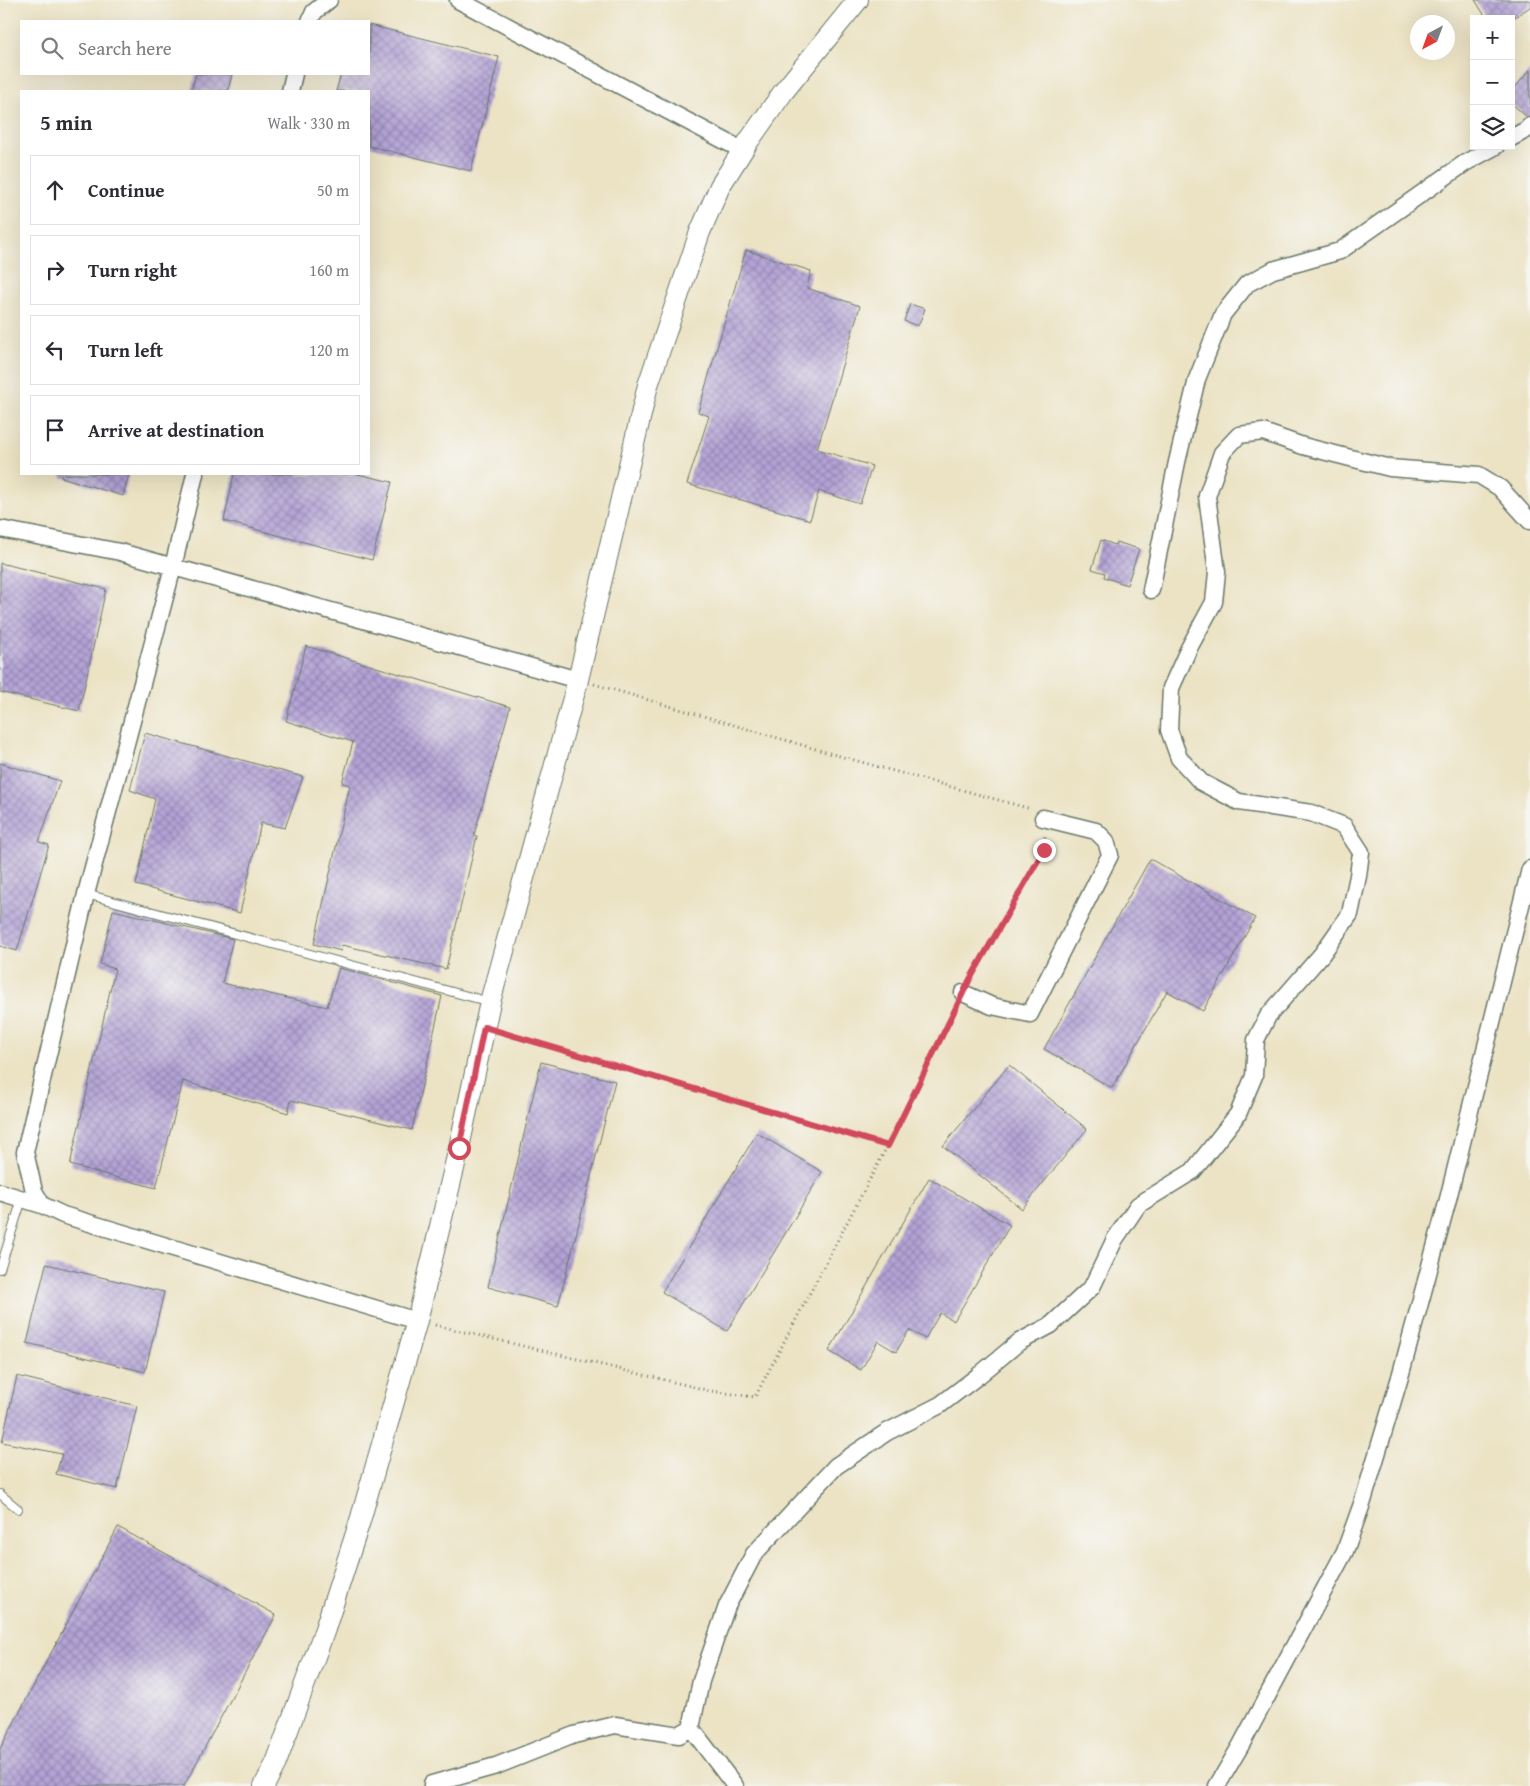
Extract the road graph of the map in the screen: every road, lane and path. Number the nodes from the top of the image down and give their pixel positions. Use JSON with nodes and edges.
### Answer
{"nodes":[{"id":1,"x":329,"y":0,"type":"edge"},
{"id":2,"x":458,"y":0,"type":"edge"},
{"id":3,"x":858,"y":0,"type":"edge"},
{"id":4,"x":310,"y":20,"type":"edge"},
{"id":5,"x":294,"y":75,"type":"edge"},
{"id":6,"x":290,"y":90,"type":"edge"},
{"id":7,"x":1530,"y":126,"type":"edge"},
{"id":8,"x":1515,"y":136,"type":"edge"},
{"id":9,"x":742,"y":150,"type":"junction"},
{"id":10,"x":1489,"y":150,"type":"edge"},
{"id":11,"x":195,"y":475,"type":"edge"},
{"id":12,"x":1530,"y":521,"type":"edge"},
{"id":13,"x":0,"y":529,"type":"edge"},
{"id":14,"x":173,"y":567,"type":"junction"},
{"id":15,"x":1151,"y":590,"type":"dead end"},
{"id":16,"x":578,"y":680,"type":"junction"},
{"id":17,"x":1043,"y":818,"type":"junction"},
{"id":18,"x":1530,"y":869,"type":"edge"},
{"id":19,"x":86,"y":894,"type":"junction"},
{"id":20,"x":964,"y":993,"type":"junction"},
{"id":21,"x":490,"y":1002,"type":"junction"},
{"id":22,"x":484,"y":1027,"type":"junction"},
{"id":23,"x":888,"y":1146,"type":"junction"},
{"id":24,"x":0,"y":1192,"type":"edge"},
{"id":25,"x":22,"y":1199,"type":"junction"},
{"id":26,"x":42,"y":1204,"type":"junction"},
{"id":27,"x":0,"y":1269,"type":"edge"},
{"id":28,"x":417,"y":1321,"type":"junction"},
{"id":29,"x":0,"y":1494,"type":"edge"},
{"id":30,"x":18,"y":1509,"type":"dead end"},
{"id":31,"x":691,"y":1728,"type":"junction"},
{"id":32,"x":264,"y":1786,"type":"edge"},
{"id":33,"x":432,"y":1786,"type":"edge"},
{"id":34,"x":735,"y":1786,"type":"edge"},
{"id":35,"x":1217,"y":1786,"type":"edge"}],
"edges":[{"from":1,"to":4,"type":"street"},
{"from":2,"to":9,"type":"street"},
{"from":3,"to":9,"type":"street"},
{"from":5,"to":6,"type":"street"},
{"from":7,"to":8,"type":"street"},
{"from":9,"to":16,"type":"street"},
{"from":10,"to":15,"type":"street"},
{"from":11,"to":14,"type":"street"},
{"from":12,"to":31,"type":"street"},
{"from":13,"to":14,"type":"street"},
{"from":14,"to":16,"type":"street"},
{"from":14,"to":19,"type":"street"},
{"from":16,"to":17,"type":"path"},
{"from":16,"to":21,"type":"street"},
{"from":17,"to":20,"type":"path"},
{"from":17,"to":20,"type":"street"},
{"from":18,"to":35,"type":"street"},
{"from":19,"to":21,"type":"lane"},
{"from":19,"to":26,"type":"street"},
{"from":20,"to":23,"type":"path"},
{"from":21,"to":22,"type":"street"},
{"from":22,"to":23,"type":"path"},
{"from":22,"to":28,"type":"street"},
{"from":23,"to":28,"type":"path"},
{"from":24,"to":25,"type":"street"},
{"from":25,"to":26,"type":"street"},
{"from":25,"to":27,"type":"lane"},
{"from":26,"to":28,"type":"street"},
{"from":28,"to":32,"type":"street"},
{"from":29,"to":30,"type":"lane"},
{"from":31,"to":33,"type":"street"},
{"from":31,"to":34,"type":"street"}]}
